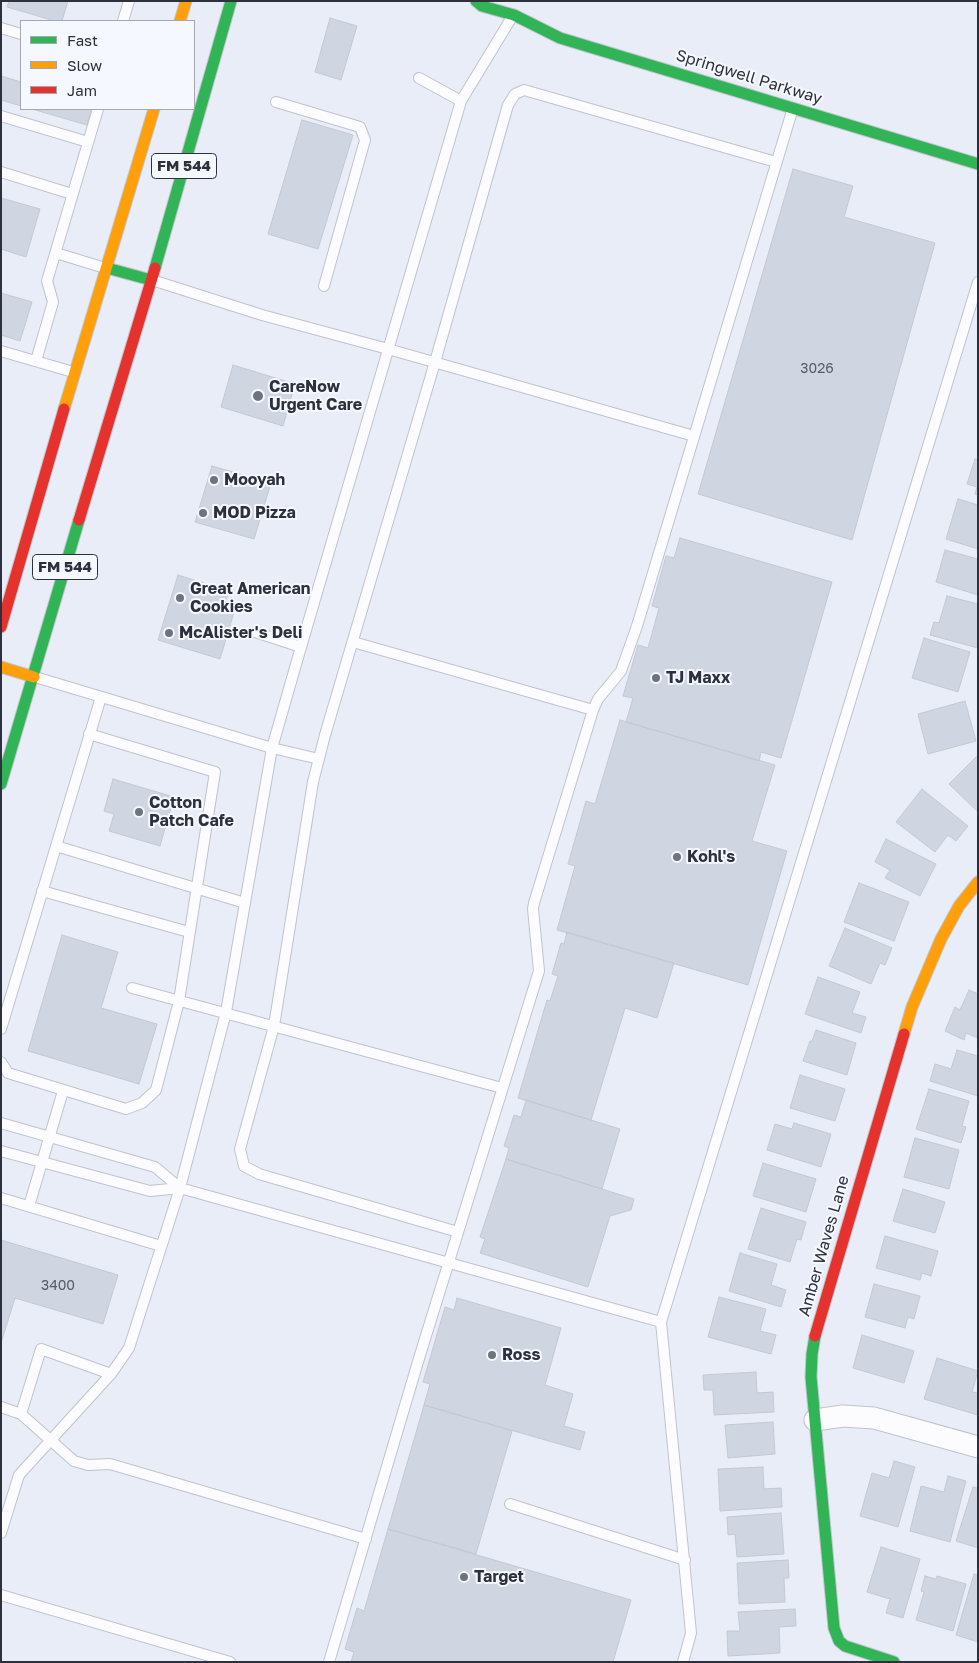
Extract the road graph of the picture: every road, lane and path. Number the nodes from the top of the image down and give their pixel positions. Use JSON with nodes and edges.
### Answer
{"nodes":[{"id":1,"x":129,"y":1,"type":"edge"},
{"id":2,"x":186,"y":1,"type":"edge"},
{"id":3,"x":231,"y":1,"type":"edge"},
{"id":4,"x":476,"y":1,"type":"edge"},
{"id":5,"x":504,"y":1,"type":"edge"},
{"id":6,"x":514,"y":15,"type":"junction"},
{"id":7,"x":123,"y":20,"type":"edge"},
{"id":8,"x":180,"y":20,"type":"edge"},
{"id":9,"x":1,"y":28,"type":"edge"},
{"id":10,"x":20,"y":34,"type":"edge"},
{"id":11,"x":419,"y":78,"type":"dead end"},
{"id":12,"x":461,"y":101,"type":"junction"},
{"id":13,"x":276,"y":102,"type":"dead end"},
{"id":14,"x":793,"y":107,"type":"junction"},
{"id":15,"x":98,"y":110,"type":"edge"},
{"id":16,"x":154,"y":110,"type":"edge"},
{"id":17,"x":1,"y":116,"type":"edge"},
{"id":18,"x":88,"y":142,"type":"junction"},
{"id":19,"x":776,"y":162,"type":"junction"},
{"id":20,"x":978,"y":164,"type":"edge"},
{"id":21,"x":1,"y":172,"type":"edge"},
{"id":22,"x":72,"y":194,"type":"junction"},
{"id":23,"x":56,"y":253,"type":"junction"},
{"id":24,"x":107,"y":268,"type":"junction"},
{"id":25,"x":151,"y":280,"type":"junction"},
{"id":26,"x":978,"y":282,"type":"edge"},
{"id":27,"x":324,"y":286,"type":"dead end"},
{"id":28,"x":388,"y":349,"type":"junction"},
{"id":29,"x":1,"y":351,"type":"edge"},
{"id":30,"x":36,"y":361,"type":"junction"},
{"id":31,"x":435,"y":362,"type":"junction"},
{"id":32,"x":74,"y":373,"type":"junction"},
{"id":33,"x":694,"y":436,"type":"junction"},
{"id":34,"x":1,"y":627,"type":"edge"},
{"id":35,"x":255,"y":632,"type":"dead end"},
{"id":36,"x":353,"y":642,"type":"junction"},
{"id":37,"x":301,"y":647,"type":"junction"},
{"id":38,"x":1,"y":668,"type":"edge"},
{"id":39,"x":34,"y":677,"type":"junction"},
{"id":40,"x":101,"y":697,"type":"junction"},
{"id":41,"x":593,"y":710,"type":"junction"},
{"id":42,"x":89,"y":734,"type":"junction"},
{"id":43,"x":272,"y":748,"type":"junction"},
{"id":44,"x":319,"y":759,"type":"junction"},
{"id":45,"x":1,"y":784,"type":"edge"},
{"id":46,"x":56,"y":846,"type":"junction"},
{"id":47,"x":978,"y":882,"type":"edge"},
{"id":48,"x":196,"y":888,"type":"junction"},
{"id":49,"x":42,"y":891,"type":"junction"},
{"id":50,"x":245,"y":903,"type":"junction"},
{"id":51,"x":189,"y":932,"type":"junction"},
{"id":52,"x":132,"y":988,"type":"dead end"},
{"id":53,"x":179,"y":1001,"type":"junction"},
{"id":54,"x":226,"y":1012,"type":"junction"},
{"id":55,"x":274,"y":1026,"type":"junction"},
{"id":56,"x":1,"y":1029,"type":"edge"},
{"id":57,"x":1,"y":1062,"type":"edge"},
{"id":58,"x":502,"y":1088,"type":"junction"},
{"id":59,"x":63,"y":1091,"type":"junction"},
{"id":60,"x":1,"y":1123,"type":"edge"},
{"id":61,"x":49,"y":1137,"type":"junction"},
{"id":62,"x":1,"y":1151,"type":"edge"},
{"id":63,"x":42,"y":1162,"type":"junction"},
{"id":64,"x":180,"y":1188,"type":"junction"},
{"id":65,"x":1,"y":1198,"type":"edge"},
{"id":66,"x":29,"y":1206,"type":"junction"},
{"id":67,"x":458,"y":1232,"type":"junction"},
{"id":68,"x":162,"y":1246,"type":"junction"},
{"id":69,"x":448,"y":1263,"type":"junction"},
{"id":70,"x":661,"y":1322,"type":"junction"},
{"id":71,"x":111,"y":1374,"type":"junction"},
{"id":72,"x":1,"y":1407,"type":"edge"},
{"id":73,"x":21,"y":1414,"type":"junction"},
{"id":74,"x":815,"y":1420,"type":"junction"},
{"id":75,"x":50,"y":1441,"type":"junction"},
{"id":76,"x":978,"y":1447,"type":"edge"},
{"id":77,"x":510,"y":1504,"type":"dead end"},
{"id":78,"x":1,"y":1533,"type":"edge"},
{"id":79,"x":366,"y":1539,"type":"junction"},
{"id":80,"x":684,"y":1560,"type":"junction"},
{"id":81,"x":1,"y":1595,"type":"edge"},
{"id":82,"x":230,"y":1662,"type":"edge"},
{"id":83,"x":330,"y":1662,"type":"edge"},
{"id":84,"x":683,"y":1662,"type":"edge"},
{"id":85,"x":894,"y":1662,"type":"edge"}],
"edges":[{"from":1,"to":7,"type":"lane"},
{"from":2,"to":8,"type":"main road"},
{"from":3,"to":25,"type":"main road","name":"FM 544","number":"FM 544"},
{"from":4,"to":6,"type":"main road","name":"Springwell Parkway"},
{"from":5,"to":6,"type":"main road","name":"Springwell Parkway"},
{"from":6,"to":12,"type":"lane"},
{"from":6,"to":14,"type":"main road","name":"Springwell Parkway"},
{"from":9,"to":10,"type":"lane"},
{"from":11,"to":12,"type":"lane"},
{"from":12,"to":28,"type":"lane"},
{"from":13,"to":27,"type":"lane"},
{"from":14,"to":19,"type":"lane"},
{"from":14,"to":20,"type":"main road","name":"Springwell Parkway"},
{"from":15,"to":18,"type":"lane"},
{"from":16,"to":24,"type":"main road","name":"FM 544","number":"FM 544"},
{"from":17,"to":18,"type":"lane"},
{"from":18,"to":22,"type":"lane"},
{"from":19,"to":31,"type":"lane"},
{"from":19,"to":33,"type":"lane"},
{"from":21,"to":22,"type":"lane"},
{"from":22,"to":23,"type":"lane"},
{"from":23,"to":24,"type":"lane"},
{"from":23,"to":30,"type":"lane"},
{"from":24,"to":25,"type":"main road"},
{"from":24,"to":32,"type":"main road","name":"FM 544","number":"FM 544"},
{"from":25,"to":28,"type":"lane"},
{"from":25,"to":39,"type":"main road","name":"FM 544","number":"FM 544"},
{"from":26,"to":70,"type":"lane"},
{"from":28,"to":31,"type":"lane"},
{"from":28,"to":37,"type":"lane"},
{"from":29,"to":30,"type":"lane"},
{"from":30,"to":32,"type":"lane"},
{"from":31,"to":33,"type":"lane"},
{"from":31,"to":36,"type":"lane"},
{"from":32,"to":34,"type":"main road","name":"FM 544","number":"FM 544"},
{"from":33,"to":41,"type":"lane"},
{"from":35,"to":37,"type":"lane"},
{"from":36,"to":41,"type":"lane"},
{"from":36,"to":44,"type":"lane"},
{"from":37,"to":43,"type":"lane"},
{"from":38,"to":39,"type":"main road"},
{"from":39,"to":40,"type":"lane"},
{"from":39,"to":45,"type":"main road","name":"FM 544","number":"FM 544"},
{"from":40,"to":42,"type":"lane"},
{"from":40,"to":43,"type":"lane"},
{"from":41,"to":58,"type":"lane"},
{"from":42,"to":46,"type":"lane"},
{"from":42,"to":48,"type":"lane"},
{"from":43,"to":44,"type":"lane"},
{"from":43,"to":50,"type":"lane"},
{"from":44,"to":55,"type":"lane"},
{"from":46,"to":48,"type":"lane"},
{"from":46,"to":49,"type":"lane"},
{"from":47,"to":74,"type":"main road","name":"Amber Waves Lane"},
{"from":48,"to":50,"type":"lane"},
{"from":48,"to":51,"type":"lane"},
{"from":49,"to":51,"type":"lane"},
{"from":49,"to":56,"type":"lane"},
{"from":50,"to":54,"type":"lane"},
{"from":51,"to":53,"type":"lane"},
{"from":52,"to":53,"type":"lane"},
{"from":53,"to":54,"type":"lane"},
{"from":53,"to":59,"type":"lane"},
{"from":54,"to":55,"type":"lane"},
{"from":54,"to":64,"type":"lane"},
{"from":55,"to":58,"type":"lane"},
{"from":55,"to":67,"type":"lane"},
{"from":57,"to":59,"type":"lane"},
{"from":58,"to":67,"type":"lane"},
{"from":59,"to":61,"type":"lane"},
{"from":60,"to":61,"type":"lane"},
{"from":61,"to":63,"type":"lane"},
{"from":61,"to":64,"type":"lane"},
{"from":62,"to":63,"type":"lane"},
{"from":63,"to":64,"type":"lane"},
{"from":63,"to":66,"type":"lane"},
{"from":64,"to":68,"type":"lane"},
{"from":64,"to":69,"type":"lane"},
{"from":65,"to":66,"type":"lane"},
{"from":66,"to":68,"type":"lane"},
{"from":67,"to":69,"type":"lane"},
{"from":68,"to":71,"type":"lane"},
{"from":69,"to":70,"type":"lane"},
{"from":69,"to":79,"type":"lane"},
{"from":70,"to":80,"type":"lane"},
{"from":71,"to":73,"type":"lane"},
{"from":71,"to":75,"type":"lane"},
{"from":72,"to":73,"type":"lane"},
{"from":73,"to":75,"type":"lane"},
{"from":74,"to":76,"type":"street"},
{"from":74,"to":85,"type":"main road","name":"Amber Waves Lane"},
{"from":75,"to":78,"type":"lane"},
{"from":75,"to":79,"type":"lane"},
{"from":77,"to":80,"type":"lane"},
{"from":79,"to":83,"type":"lane"},
{"from":80,"to":84,"type":"lane"},
{"from":81,"to":82,"type":"lane"}]}
